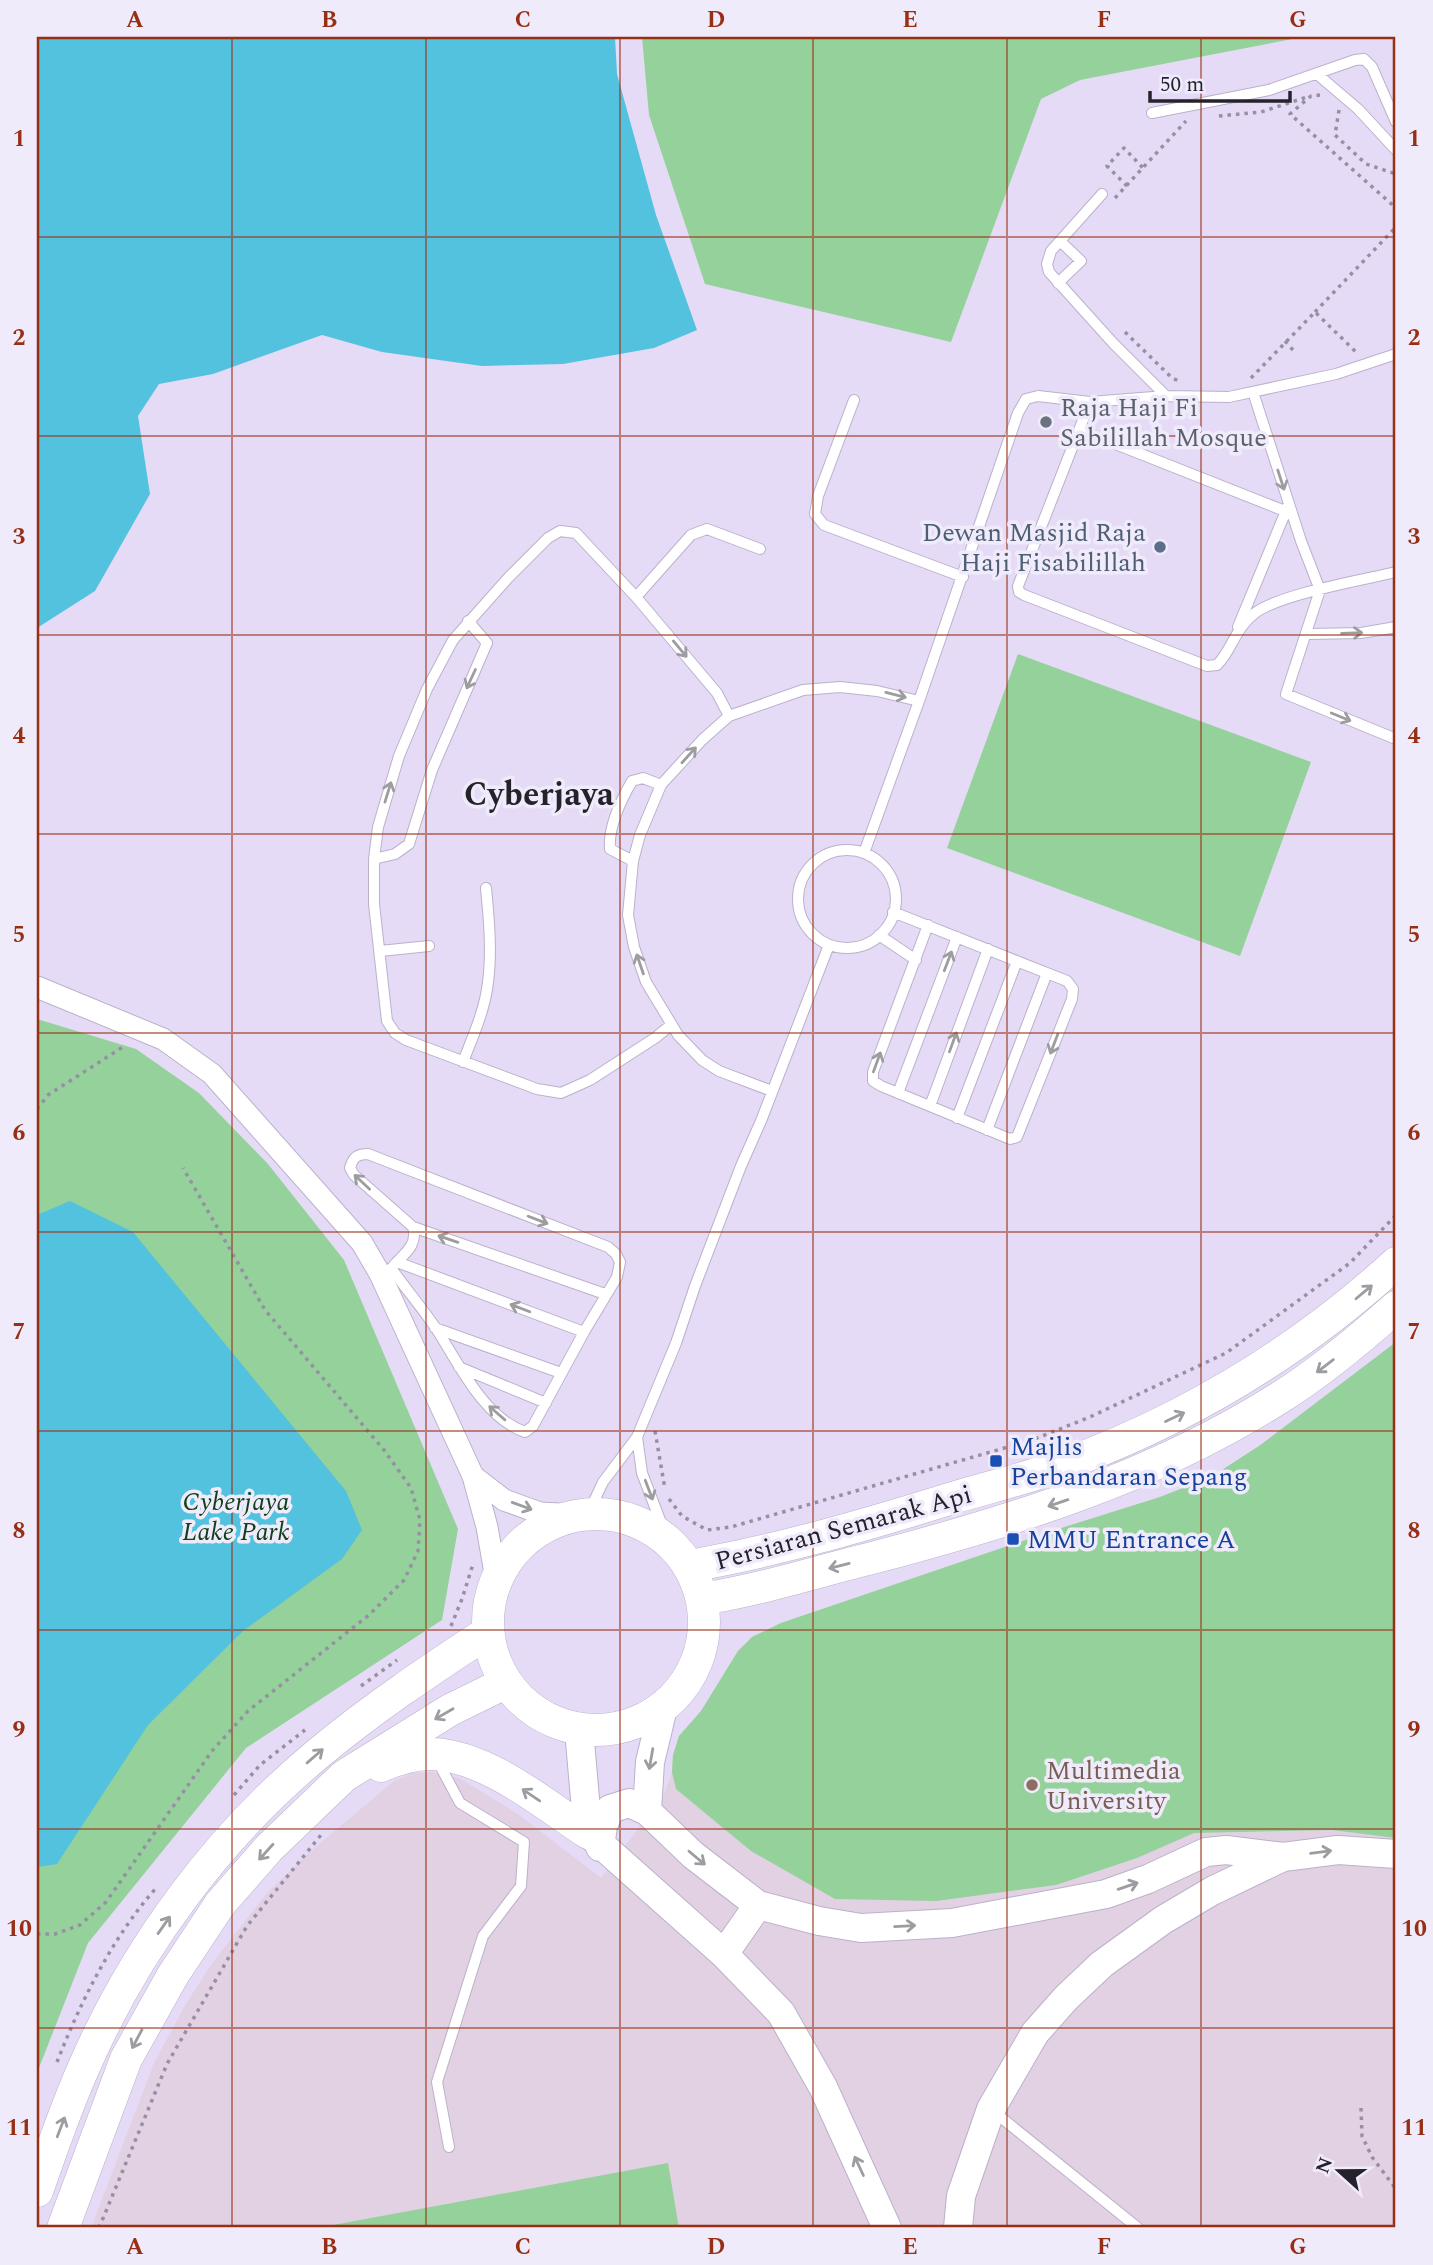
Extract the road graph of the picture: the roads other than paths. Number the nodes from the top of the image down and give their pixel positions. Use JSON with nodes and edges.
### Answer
{"nodes":[{"id":1,"x":1317,"y":74,"type":"junction"},
{"id":2,"x":1392,"y":102,"type":"edge"},
{"id":3,"x":1152,"y":113,"type":"dead end"},
{"id":4,"x":1396,"y":122,"type":"edge"},
{"id":5,"x":1396,"y":149,"type":"edge"},
{"id":6,"x":1102,"y":194,"type":"dead end"},
{"id":7,"x":1060,"y":241,"type":"junction"},
{"id":8,"x":1058,"y":283,"type":"junction"},
{"id":9,"x":1396,"y":354,"type":"edge"},
{"id":10,"x":1250,"y":387,"type":"junction"},
{"id":11,"x":1166,"y":396,"type":"junction"},
{"id":12,"x":853,"y":400,"type":"dead end"},
{"id":13,"x":1090,"y":402,"type":"junction"},
{"id":14,"x":1080,"y":430,"type":"junction"},
{"id":15,"x":1287,"y":507,"type":"junction"},
{"id":16,"x":760,"y":549,"type":"dead end"},
{"id":17,"x":1396,"y":572,"type":"edge"},
{"id":18,"x":962,"y":577,"type":"junction"},
{"id":19,"x":1320,"y":590,"type":"junction"},
{"id":20,"x":636,"y":597,"type":"junction"},
{"id":21,"x":468,"y":621,"type":"junction"},
{"id":22,"x":1396,"y":627,"type":"edge"},
{"id":23,"x":1236,"y":633,"type":"junction"},
{"id":24,"x":1308,"y":634,"type":"junction"},
{"id":25,"x":919,"y":701,"type":"junction"},
{"id":26,"x":729,"y":716,"type":"junction"},
{"id":27,"x":1396,"y":739,"type":"edge"},
{"id":28,"x":661,"y":785,"type":"junction"},
{"id":29,"x":864,"y":853,"type":"junction"},
{"id":30,"x":374,"y":859,"type":"junction"},
{"id":31,"x":633,"y":860,"type":"junction"},
{"id":32,"x":486,"y":888,"type":"dead end"},
{"id":33,"x":893,"y":912,"type":"junction"},
{"id":34,"x":929,"y":925,"type":"junction"},
{"id":35,"x":879,"y":935,"type":"junction"},
{"id":36,"x":957,"y":937,"type":"junction"},
{"id":37,"x":829,"y":945,"type":"junction"},
{"id":38,"x":429,"y":946,"type":"dead end"},
{"id":39,"x":988,"y":949,"type":"junction"},
{"id":40,"x":380,"y":951,"type":"junction"},
{"id":41,"x":916,"y":960,"type":"junction"},
{"id":42,"x":1017,"y":961,"type":"junction"},
{"id":43,"x":1047,"y":973,"type":"junction"},
{"id":44,"x":37,"y":987,"type":"edge"},
{"id":45,"x":671,"y":1025,"type":"junction"},
{"id":46,"x":463,"y":1062,"type":"junction"},
{"id":47,"x":772,"y":1091,"type":"junction"},
{"id":48,"x":898,"y":1093,"type":"junction"},
{"id":49,"x":930,"y":1106,"type":"junction"},
{"id":50,"x":957,"y":1118,"type":"junction"},
{"id":51,"x":987,"y":1130,"type":"junction"},
{"id":52,"x":413,"y":1227,"type":"junction"},
{"id":53,"x":1396,"y":1263,"type":"edge"},
{"id":54,"x":389,"y":1268,"type":"junction"},
{"id":55,"x":606,"y":1294,"type":"junction"},
{"id":56,"x":1396,"y":1307,"type":"edge"},
{"id":57,"x":436,"y":1328,"type":"junction"},
{"id":58,"x":583,"y":1332,"type":"junction"},
{"id":59,"x":459,"y":1367,"type":"junction"},
{"id":60,"x":561,"y":1373,"type":"junction"},
{"id":61,"x":546,"y":1403,"type":"junction"},
{"id":62,"x":637,"y":1437,"type":"junction"},
{"id":63,"x":473,"y":1476,"type":"junction"},
{"id":64,"x":583,"y":1514,"type":"junction"},
{"id":65,"x":668,"y":1541,"type":"junction"},
{"id":66,"x":689,"y":1566,"type":"junction"},
{"id":67,"x":496,"y":1580,"type":"junction"},
{"id":68,"x":702,"y":1600,"type":"junction"},
{"id":69,"x":488,"y":1632,"type":"junction"},
{"id":70,"x":505,"y":1683,"type":"junction"},
{"id":71,"x":663,"y":1708,"type":"junction"},
{"id":72,"x":579,"y":1730,"type":"junction"},
{"id":73,"x":434,"y":1754,"type":"junction"},
{"id":74,"x":318,"y":1799,"type":"junction"},
{"id":75,"x":647,"y":1811,"type":"junction"},
{"id":76,"x":594,"y":1840,"type":"junction"},
{"id":77,"x":1396,"y":1854,"type":"edge"},
{"id":78,"x":1283,"y":1857,"type":"junction"},
{"id":79,"x":1187,"y":1860,"type":"junction"},
{"id":80,"x":1212,"y":1891,"type":"junction"},
{"id":81,"x":758,"y":1905,"type":"junction"},
{"id":82,"x":724,"y":1954,"type":"junction"},
{"id":83,"x":991,"y":2109,"type":"junction"},
{"id":84,"x":449,"y":2147,"type":"dead end"},
{"id":85,"x":37,"y":2190,"type":"edge"},
{"id":86,"x":63,"y":2228,"type":"edge"},
{"id":87,"x":887,"y":2228,"type":"edge"},
{"id":88,"x":958,"y":2228,"type":"edge"},
{"id":89,"x":1138,"y":2228,"type":"edge"}],
"edges":[{"from":1,"to":2,"type":"lane"},
{"from":1,"to":3,"type":"lane"},
{"from":1,"to":5,"type":"lane"},
{"from":2,"to":4,"type":"lane"},
{"from":6,"to":7,"type":"lane"},
{"from":7,"to":8,"type":"lane"},
{"from":7,"to":8,"type":"lane"},
{"from":8,"to":11,"type":"lane"},
{"from":9,"to":10,"type":"lane"},
{"from":10,"to":11,"type":"lane"},
{"from":10,"to":15,"type":"lane","one_way":true},
{"from":11,"to":13,"type":"lane"},
{"from":12,"to":18,"type":"lane"},
{"from":13,"to":14,"type":"lane"},
{"from":13,"to":18,"type":"lane"},
{"from":14,"to":15,"type":"lane"},
{"from":14,"to":23,"type":"lane"},
{"from":15,"to":19,"type":"lane"},
{"from":15,"to":23,"type":"lane"},
{"from":16,"to":20,"type":"lane"},
{"from":17,"to":19,"type":"lane"},
{"from":18,"to":25,"type":"lane"},
{"from":19,"to":23,"type":"lane"},
{"from":19,"to":24,"type":"lane"},
{"from":20,"to":21,"type":"lane"},
{"from":20,"to":26,"type":"lane","one_way":true},
{"from":30,"to":21,"type":"lane","one_way":true},
{"from":21,"to":30,"type":"lane","one_way":true},
{"from":24,"to":22,"type":"lane","one_way":true},
{"from":24,"to":27,"type":"lane","one_way":true},
{"from":26,"to":25,"type":"lane","one_way":true},
{"from":25,"to":29,"type":"lane"},
{"from":28,"to":26,"type":"lane","one_way":true},
{"from":28,"to":31,"type":"lane"},
{"from":28,"to":31,"type":"lane"},
{"from":29,"to":33,"type":"lane"},
{"from":29,"to":37,"type":"lane"},
{"from":30,"to":40,"type":"lane"},
{"from":45,"to":31,"type":"lane","one_way":true},
{"from":32,"to":46,"type":"lane"},
{"from":33,"to":34,"type":"lane"},
{"from":33,"to":35,"type":"lane"},
{"from":34,"to":36,"type":"lane"},
{"from":34,"to":41,"type":"lane"},
{"from":35,"to":37,"type":"lane"},
{"from":35,"to":41,"type":"lane"},
{"from":36,"to":39,"type":"lane"},
{"from":48,"to":36,"type":"lane","one_way":true},
{"from":37,"to":47,"type":"lane"},
{"from":38,"to":40,"type":"lane"},
{"from":39,"to":42,"type":"lane"},
{"from":49,"to":39,"type":"lane","one_way":true},
{"from":40,"to":46,"type":"lane"},
{"from":48,"to":41,"type":"lane","one_way":true},
{"from":42,"to":43,"type":"lane"},
{"from":42,"to":50,"type":"lane"},
{"from":43,"to":51,"type":"lane"},
{"from":43,"to":51,"type":"lane","one_way":true},
{"from":44,"to":54,"type":"street"},
{"from":45,"to":46,"type":"lane"},
{"from":45,"to":47,"type":"lane"},
{"from":47,"to":62,"type":"lane"},
{"from":48,"to":49,"type":"lane"},
{"from":49,"to":50,"type":"lane"},
{"from":50,"to":51,"type":"lane"},
{"from":52,"to":54,"type":"lane"},
{"from":55,"to":52,"type":"lane","one_way":true},
{"from":52,"to":55,"type":"lane","one_way":true},
{"from":66,"to":53,"type":"main road","name":"Persiaran Semarak Api","one_way":true},
{"from":54,"to":57,"type":"lane"},
{"from":58,"to":54,"type":"lane","one_way":true},
{"from":54,"to":63,"type":"street"},
{"from":55,"to":58,"type":"lane"},
{"from":56,"to":68,"type":"main road","name":"Persiaran Semarak Api","one_way":true},
{"from":57,"to":59,"type":"lane"},
{"from":57,"to":60,"type":"lane"},
{"from":58,"to":60,"type":"lane"},
{"from":59,"to":61,"type":"lane"},
{"from":61,"to":59,"type":"lane","one_way":true},
{"from":60,"to":61,"type":"lane"},
{"from":62,"to":64,"type":"lane"},
{"from":62,"to":65,"type":"lane","one_way":true},
{"from":63,"to":64,"type":"street","one_way":true},
{"from":63,"to":67,"type":"street"},
{"from":64,"to":65,"type":"main road","name":"Persiaran Semarak Api"},
{"from":64,"to":67,"type":"main road","name":"Persiaran Semarak Api"},
{"from":65,"to":66,"type":"main road","name":"Persiaran Semarak Api"},
{"from":66,"to":68,"type":"main road","name":"Persiaran Semarak Api"},
{"from":67,"to":69,"type":"main road","name":"Persiaran Semarak Api"},
{"from":68,"to":71,"type":"main road","name":"Persiaran Semarak Api"},
{"from":69,"to":70,"type":"main road","name":"Persiaran Semarak Api"},
{"from":85,"to":69,"type":"main road","one_way":true},
{"from":70,"to":72,"type":"main road","name":"Persiaran Semarak Api"},
{"from":70,"to":74,"type":"main road","one_way":true},
{"from":71,"to":72,"type":"main road","name":"Persiaran Semarak Api"},
{"from":71,"to":75,"type":"street","one_way":true},
{"from":72,"to":76,"type":"street"},
{"from":73,"to":74,"type":"main road"},
{"from":76,"to":73,"type":"main road","one_way":true},
{"from":73,"to":84,"type":"lane"},
{"from":74,"to":86,"type":"main road","one_way":true},
{"from":75,"to":76,"type":"street"},
{"from":75,"to":81,"type":"street","one_way":true},
{"from":76,"to":82,"type":"street"},
{"from":78,"to":77,"type":"street","one_way":true},
{"from":78,"to":79,"type":"street"},
{"from":78,"to":80,"type":"street"},
{"from":79,"to":80,"type":"street"},
{"from":81,"to":79,"type":"street","one_way":true},
{"from":80,"to":83,"type":"street"},
{"from":81,"to":82,"type":"street"},
{"from":87,"to":82,"type":"street","one_way":true},
{"from":83,"to":88,"type":"street"},
{"from":83,"to":89,"type":"lane"}]}
